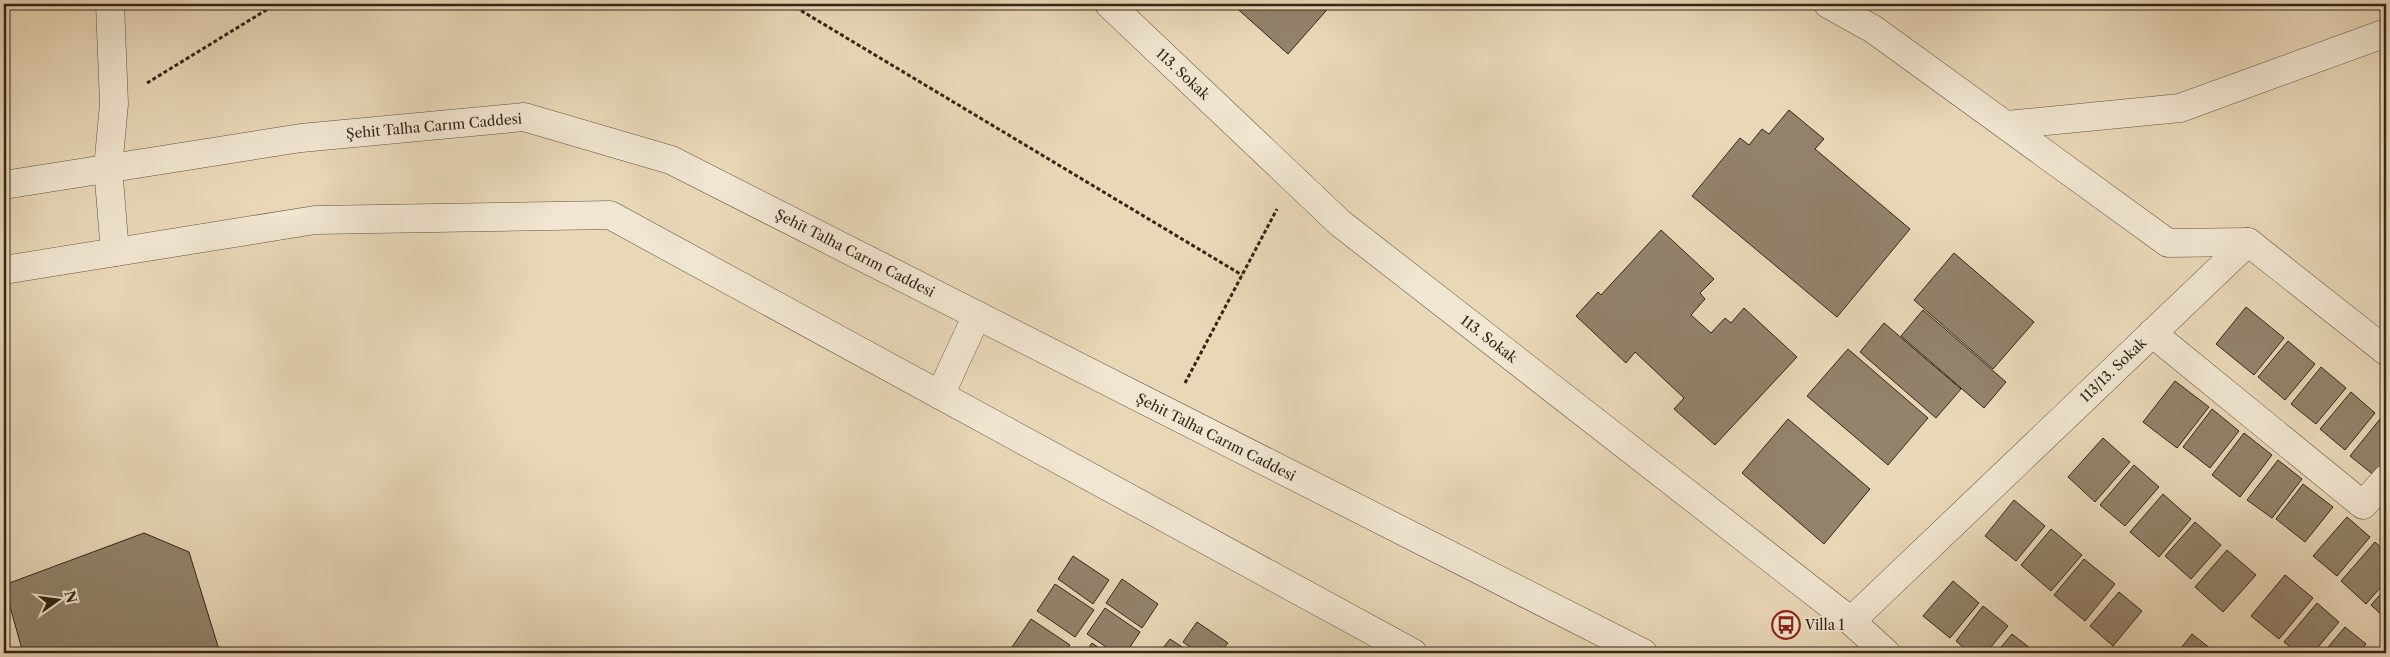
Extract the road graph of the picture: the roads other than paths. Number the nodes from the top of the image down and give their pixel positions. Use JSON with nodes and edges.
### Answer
{"nodes":[{"id":1,"x":110,"y":4,"type":"edge"},
{"id":2,"x":1109,"y":4,"type":"edge"},
{"id":3,"x":1828,"y":4,"type":"edge"},
{"id":4,"x":2386,"y":33,"type":"edge"},
{"id":5,"x":2006,"y":125,"type":"junction"},
{"id":6,"x":108,"y":168,"type":"junction"},
{"id":7,"x":4,"y":185,"type":"edge"},
{"id":8,"x":2248,"y":242,"type":"junction"},
{"id":9,"x":115,"y":252,"type":"junction"},
{"id":10,"x":4,"y":270,"type":"edge"},
{"id":11,"x":977,"y":315,"type":"junction"},
{"id":12,"x":2152,"y":333,"type":"junction"},
{"id":13,"x":2386,"y":351,"type":"edge"},
{"id":14,"x":940,"y":395,"type":"junction"},
{"id":15,"x":2386,"y":479,"type":"edge"},
{"id":16,"x":1851,"y":621,"type":"junction"},
{"id":17,"x":1413,"y":653,"type":"edge"},
{"id":18,"x":1643,"y":653,"type":"edge"},
{"id":19,"x":1886,"y":653,"type":"edge"}],
"edges":[{"from":1,"to":6,"type":"street"},
{"from":2,"to":16,"type":"street","name":"113. Sokak"},
{"from":3,"to":5,"type":"street"},
{"from":4,"to":5,"type":"street"},
{"from":5,"to":8,"type":"street"},
{"from":6,"to":7,"type":"street","name":"Şehit Talha Carım Caddesi"},
{"from":6,"to":9,"type":"street"},
{"from":6,"to":11,"type":"street","name":"Şehit Talha Carım Caddesi"},
{"from":8,"to":12,"type":"street","name":"113/13. Sokak"},
{"from":8,"to":13,"type":"street"},
{"from":9,"to":10,"type":"street"},
{"from":9,"to":14,"type":"street"},
{"from":11,"to":14,"type":"street"},
{"from":11,"to":18,"type":"street","name":"Şehit Talha Carım Caddesi"},
{"from":12,"to":15,"type":"street"},
{"from":12,"to":16,"type":"street","name":"113/13. Sokak"},
{"from":14,"to":17,"type":"street"},
{"from":16,"to":19,"type":"street","name":"113. Sokak"}]}
